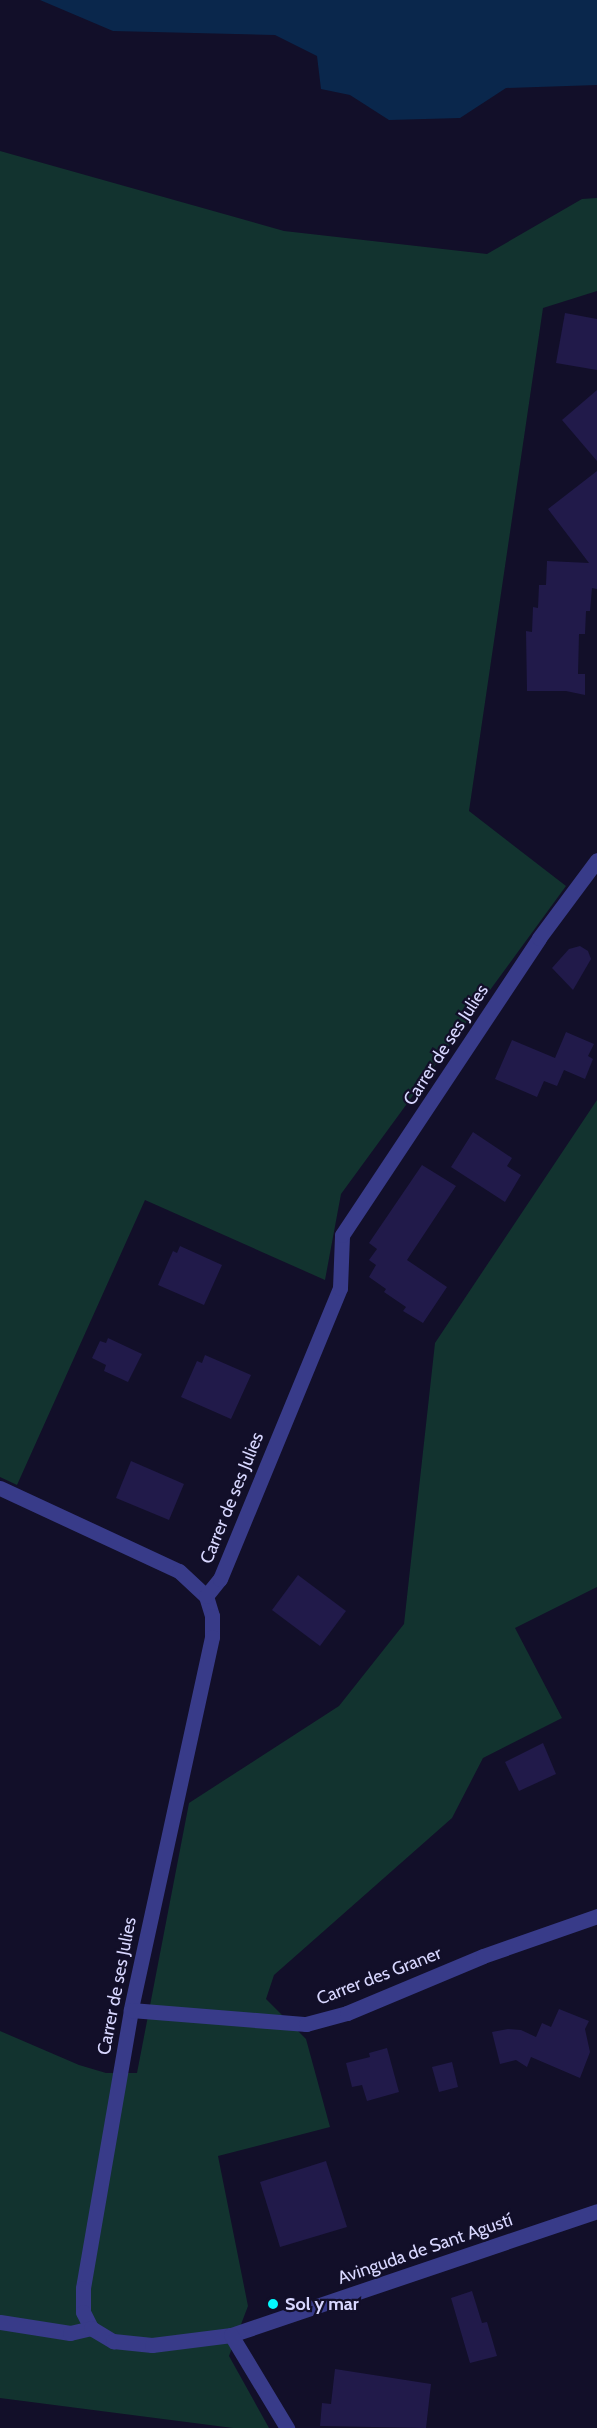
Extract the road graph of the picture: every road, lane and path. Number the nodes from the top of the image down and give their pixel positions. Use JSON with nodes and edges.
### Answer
{"nodes":[{"id":1,"x":597,"y":860,"type":"edge"},
{"id":2,"x":0,"y":1488,"type":"edge"},
{"id":3,"x":206,"y":1596,"type":"junction"},
{"id":4,"x":597,"y":1916,"type":"edge"},
{"id":5,"x":131,"y":2010,"type":"junction"},
{"id":6,"x":597,"y":2211,"type":"edge"},
{"id":7,"x":0,"y":2322,"type":"edge"},
{"id":8,"x":91,"y":2328,"type":"junction"},
{"id":9,"x":231,"y":2335,"type":"junction"},
{"id":10,"x":287,"y":2428,"type":"edge"}],
"edges":[{"from":1,"to":3,"type":"street","name":"Carrer de ses Julies"},
{"from":2,"to":3,"type":"street"},
{"from":3,"to":5,"type":"street","name":"Carrer de ses Julies"},
{"from":4,"to":5,"type":"street","name":"Carrer des Graner"},
{"from":5,"to":8,"type":"street","name":"Carrer de ses Julies"},
{"from":6,"to":9,"type":"street","name":"Avinguda de Sant Agustí"},
{"from":7,"to":8,"type":"street"},
{"from":8,"to":9,"type":"street","name":"Avinguda de Sant Agustí"},
{"from":9,"to":10,"type":"street"}]}
